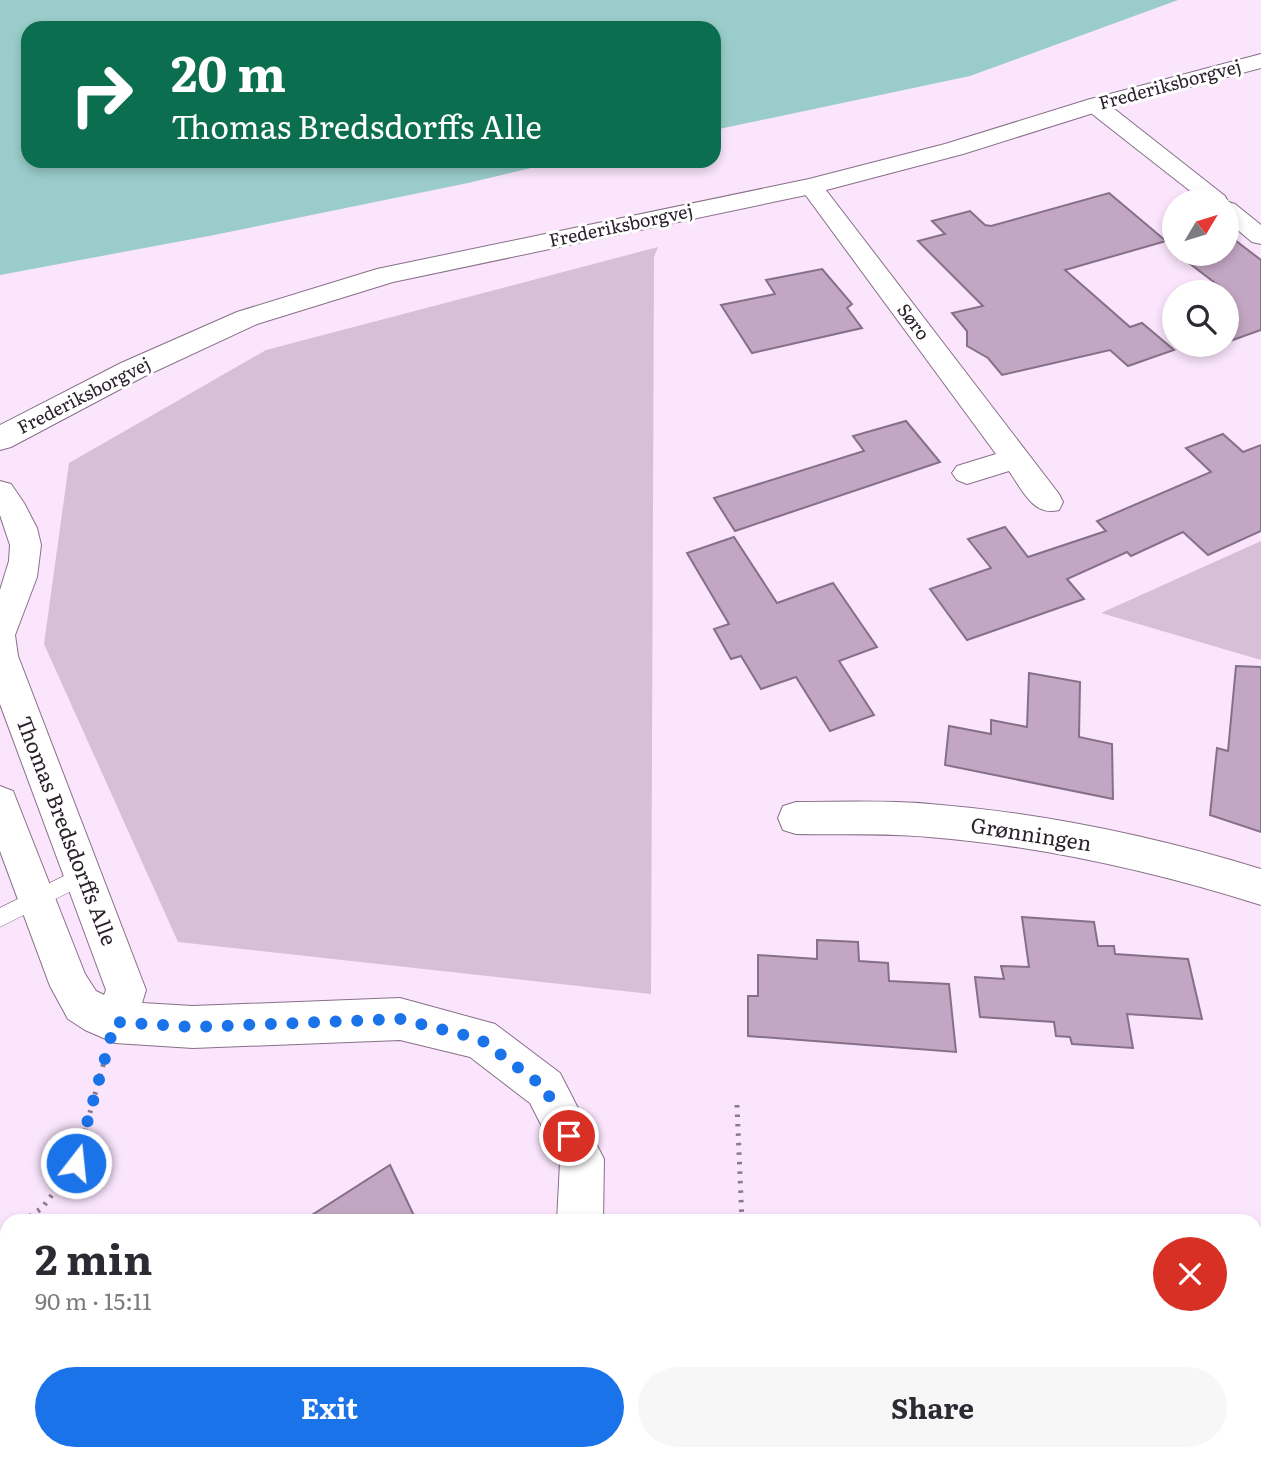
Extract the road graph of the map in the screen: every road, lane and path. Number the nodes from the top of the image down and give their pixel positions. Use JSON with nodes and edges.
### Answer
{"nodes":[{"id":1,"x":1261,"y":61,"type":"edge"},
{"id":2,"x":1095,"y":105,"type":"junction"},
{"id":3,"x":811,"y":186,"type":"junction"},
{"id":4,"x":1202,"y":189,"type":"edge"},
{"id":5,"x":1239,"y":219,"type":"edge"},
{"id":6,"x":1261,"y":237,"type":"edge"},
{"id":7,"x":0,"y":439,"type":"edge"},
{"id":8,"x":1016,"y":458,"type":"junction"},
{"id":9,"x":967,"y":474,"type":"dead end"},
{"id":10,"x":0,"y":492,"type":"edge"},
{"id":11,"x":1048,"y":502,"type":"dead end"},
{"id":12,"x":0,"y":632,"type":"edge"},
{"id":13,"x":0,"y":639,"type":"edge"},
{"id":14,"x":4,"y":681,"type":"edge"},
{"id":15,"x":0,"y":802,"type":"edge"},
{"id":16,"x":796,"y":818,"type":"dead end"},
{"id":17,"x":84,"y":875,"type":"junction"},
{"id":18,"x":1261,"y":887,"type":"edge"},
{"id":19,"x":35,"y":900,"type":"junction"},
{"id":20,"x":0,"y":918,"type":"edge"},
{"id":21,"x":115,"y":1022,"type":"junction"},
{"id":22,"x":737,"y":1105,"type":"dead end"},
{"id":23,"x":33,"y":1214,"type":"edge"},
{"id":24,"x":580,"y":1214,"type":"edge"},
{"id":25,"x":742,"y":1214,"type":"edge"}],
"edges":[{"from":1,"to":2,"type":"street","name":"Frederiksborgvej"},
{"from":2,"to":3,"type":"street","name":"Frederiksborgvej"},
{"from":2,"to":4,"type":"street"},
{"from":3,"to":7,"type":"street","name":"Frederiksborgvej"},
{"from":3,"to":8,"type":"street","name":"Søro"},
{"from":5,"to":6,"type":"street"},
{"from":8,"to":9,"type":"street"},
{"from":8,"to":11,"type":"street","name":"Søro"},
{"from":10,"to":12,"type":"street"},
{"from":13,"to":14,"type":"street","name":"Thomas Bredsdorffs Alle"},
{"from":14,"to":17,"type":"street","name":"Thomas Bredsdorffs Alle"},
{"from":15,"to":19,"type":"street"},
{"from":16,"to":18,"type":"street","name":"Grønningen"},
{"from":17,"to":19,"type":"lane"},
{"from":17,"to":21,"type":"street","name":"Thomas Bredsdorffs Alle"},
{"from":19,"to":20,"type":"lane"},
{"from":19,"to":21,"type":"street"},
{"from":21,"to":23,"type":"path"},
{"from":21,"to":24,"type":"street"},
{"from":22,"to":25,"type":"path"}]}
